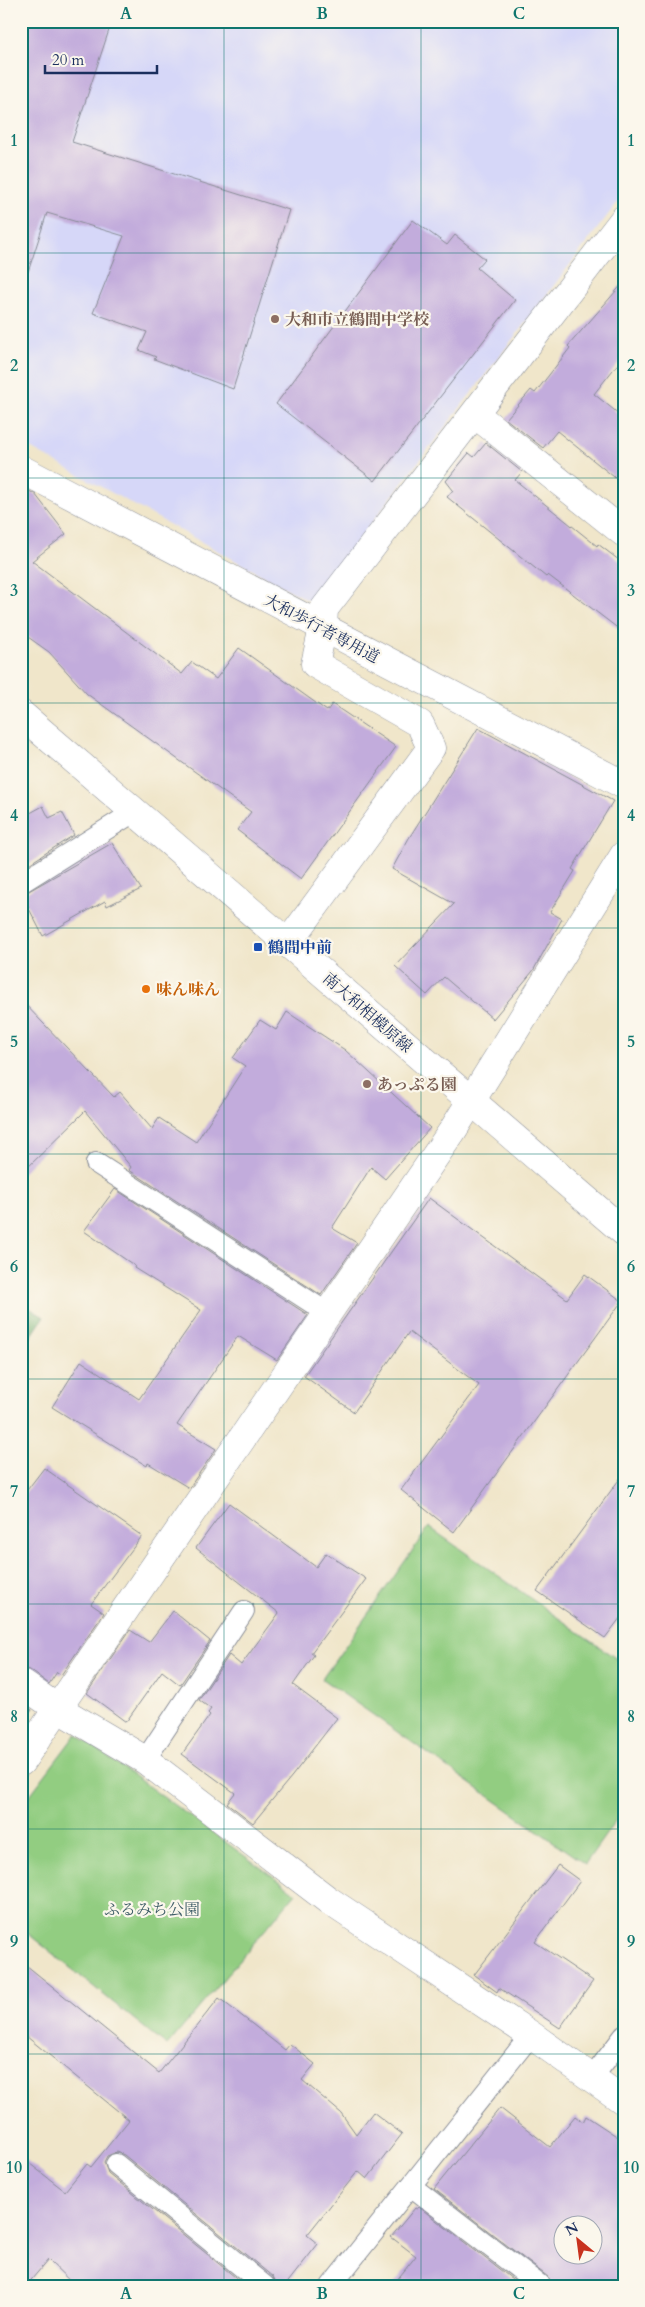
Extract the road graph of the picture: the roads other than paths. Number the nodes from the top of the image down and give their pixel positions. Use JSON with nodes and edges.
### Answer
{"nodes":[{"id":1,"x":624,"y":219,"type":"edge"},
{"id":2,"x":475,"y":414,"type":"junction"},
{"id":3,"x":21,"y":468,"type":"edge"},
{"id":4,"x":624,"y":533,"type":"edge"},
{"id":5,"x":323,"y":628,"type":"junction"},
{"id":6,"x":26,"y":724,"type":"edge"},
{"id":7,"x":624,"y":785,"type":"edge"},
{"id":8,"x":134,"y":812,"type":"junction"},
{"id":9,"x":624,"y":856,"type":"edge"},
{"id":10,"x":21,"y":883,"type":"edge"},
{"id":11,"x":288,"y":943,"type":"junction"},
{"id":12,"x":471,"y":1101,"type":"junction"},
{"id":13,"x":96,"y":1163,"type":"dead end"},
{"id":14,"x":624,"y":1232,"type":"edge"},
{"id":15,"x":329,"y":1314,"type":"junction"},
{"id":16,"x":244,"y":1611,"type":"dead end"},
{"id":17,"x":21,"y":1684,"type":"edge"},
{"id":18,"x":57,"y":1708,"type":"junction"},
{"id":19,"x":145,"y":1760,"type":"junction"},
{"id":20,"x":21,"y":1762,"type":"edge"},
{"id":21,"x":531,"y":2035,"type":"junction"},
{"id":22,"x":624,"y":2036,"type":"edge"},
{"id":23,"x":592,"y":2078,"type":"junction"},
{"id":24,"x":624,"y":2101,"type":"edge"},
{"id":25,"x":116,"y":2164,"type":"dead end"},
{"id":26,"x":411,"y":2186,"type":"junction"},
{"id":27,"x":265,"y":2286,"type":"edge"},
{"id":28,"x":331,"y":2286,"type":"edge"},
{"id":29,"x":541,"y":2286,"type":"edge"}],
"edges":[{"from":1,"to":2,"type":"street"},
{"from":2,"to":4,"type":"street"},
{"from":2,"to":5,"type":"street"},
{"from":3,"to":5,"type":"street","name":"大和歩行者専用道"},
{"from":5,"to":7,"type":"street","name":"大和歩行者専用道"},
{"from":5,"to":11,"type":"street"},
{"from":6,"to":8,"type":"street","name":"南大和相模原線"},
{"from":8,"to":10,"type":"lane"},
{"from":8,"to":11,"type":"street","name":"南大和相模原線"},
{"from":9,"to":12,"type":"street"},
{"from":11,"to":12,"type":"street","name":"南大和相模原線"},
{"from":12,"to":14,"type":"street","name":"南大和相模原線"},
{"from":12,"to":15,"type":"street"},
{"from":13,"to":15,"type":"lane"},
{"from":15,"to":18,"type":"street"},
{"from":16,"to":19,"type":"lane"},
{"from":17,"to":18,"type":"street"},
{"from":18,"to":19,"type":"street"},
{"from":18,"to":20,"type":"street"},
{"from":19,"to":21,"type":"street"},
{"from":21,"to":23,"type":"street"},
{"from":21,"to":26,"type":"lane"},
{"from":22,"to":23,"type":"lane"},
{"from":23,"to":24,"type":"street"},
{"from":25,"to":27,"type":"lane"},
{"from":26,"to":28,"type":"lane"},
{"from":26,"to":29,"type":"lane"}]}
